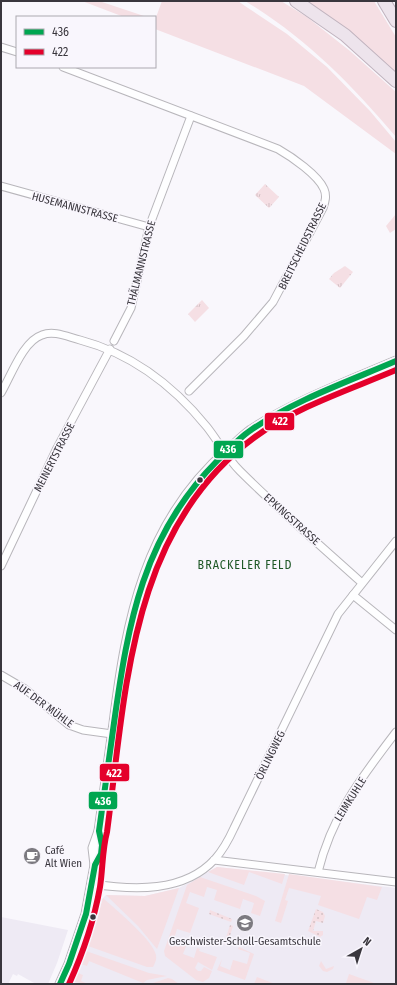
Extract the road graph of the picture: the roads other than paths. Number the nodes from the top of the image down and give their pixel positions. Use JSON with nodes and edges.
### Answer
{"nodes":[{"id":1,"x":296,"y":1,"type":"edge"},
{"id":2,"x":384,"y":1,"type":"edge"},
{"id":3,"x":396,"y":21,"type":"edge"},
{"id":4,"x":1,"y":47,"type":"edge"},
{"id":5,"x":16,"y":52,"type":"edge"},
{"id":6,"x":66,"y":68,"type":"edge"},
{"id":7,"x":396,"y":80,"type":"edge"},
{"id":8,"x":191,"y":116,"type":"junction"},
{"id":9,"x":1,"y":186,"type":"edge"},
{"id":10,"x":149,"y":227,"type":"junction"},
{"id":11,"x":114,"y":341,"type":"dead end"},
{"id":12,"x":110,"y":349,"type":"junction"},
{"id":13,"x":396,"y":361,"type":"edge"},
{"id":14,"x":189,"y":391,"type":"dead end"},
{"id":15,"x":1,"y":393,"type":"edge"},
{"id":16,"x":225,"y":452,"type":"junction"},
{"id":17,"x":396,"y":541,"type":"edge"},
{"id":18,"x":1,"y":566,"type":"edge"},
{"id":19,"x":362,"y":583,"type":"junction"},
{"id":20,"x":353,"y":596,"type":"junction"},
{"id":21,"x":396,"y":630,"type":"edge"},
{"id":22,"x":2,"y":678,"type":"edge"},
{"id":23,"x":396,"y":732,"type":"edge"},
{"id":24,"x":112,"y":734,"type":"junction"},
{"id":25,"x":214,"y":860,"type":"junction"},
{"id":26,"x":318,"y":872,"type":"junction"},
{"id":27,"x":396,"y":882,"type":"edge"},
{"id":28,"x":92,"y":884,"type":"junction"},
{"id":29,"x":60,"y":984,"type":"edge"}],
"edges":[{"from":1,"to":7,"type":"highway"},
{"from":2,"to":3,"type":"highway"},
{"from":4,"to":5,"type":"street"},
{"from":6,"to":8,"type":"street","name":"BREITSCHEIDSTRASSE"},
{"from":8,"to":10,"type":"street","name":"THÄLMANNSTRASSE"},
{"from":8,"to":14,"type":"street","name":"BREITSCHEIDSTRASSE"},
{"from":9,"to":10,"type":"street","name":"HUSEMANNSTRASSE"},
{"from":10,"to":11,"type":"street","name":"THÄLMANNSTRASSE"},
{"from":12,"to":15,"type":"street","name":"EPKINGSTRASSE"},
{"from":12,"to":16,"type":"street","name":"EPKINGSTRASSE"},
{"from":12,"to":18,"type":"street","name":"MEINERTSTRASSE"},
{"from":13,"to":16,"type":"street"},
{"from":16,"to":19,"type":"street","name":"EPKINGSTRASSE"},
{"from":16,"to":24,"type":"street"},
{"from":17,"to":19,"type":"street","name":"ÖRLINGWEG"},
{"from":19,"to":20,"type":"street","name":"ÖRLINGWEG"},
{"from":20,"to":21,"type":"street"},
{"from":20,"to":25,"type":"street","name":"ÖRLINGWEG"},
{"from":22,"to":24,"type":"street","name":"AUF DER MÜHLE"},
{"from":23,"to":26,"type":"street","name":"LEIMKUHLE"},
{"from":24,"to":28,"type":"street"},
{"from":25,"to":26,"type":"street"},
{"from":25,"to":28,"type":"street","name":"ÖRLINGWEG"},
{"from":26,"to":27,"type":"street"},
{"from":28,"to":29,"type":"street"}]}
